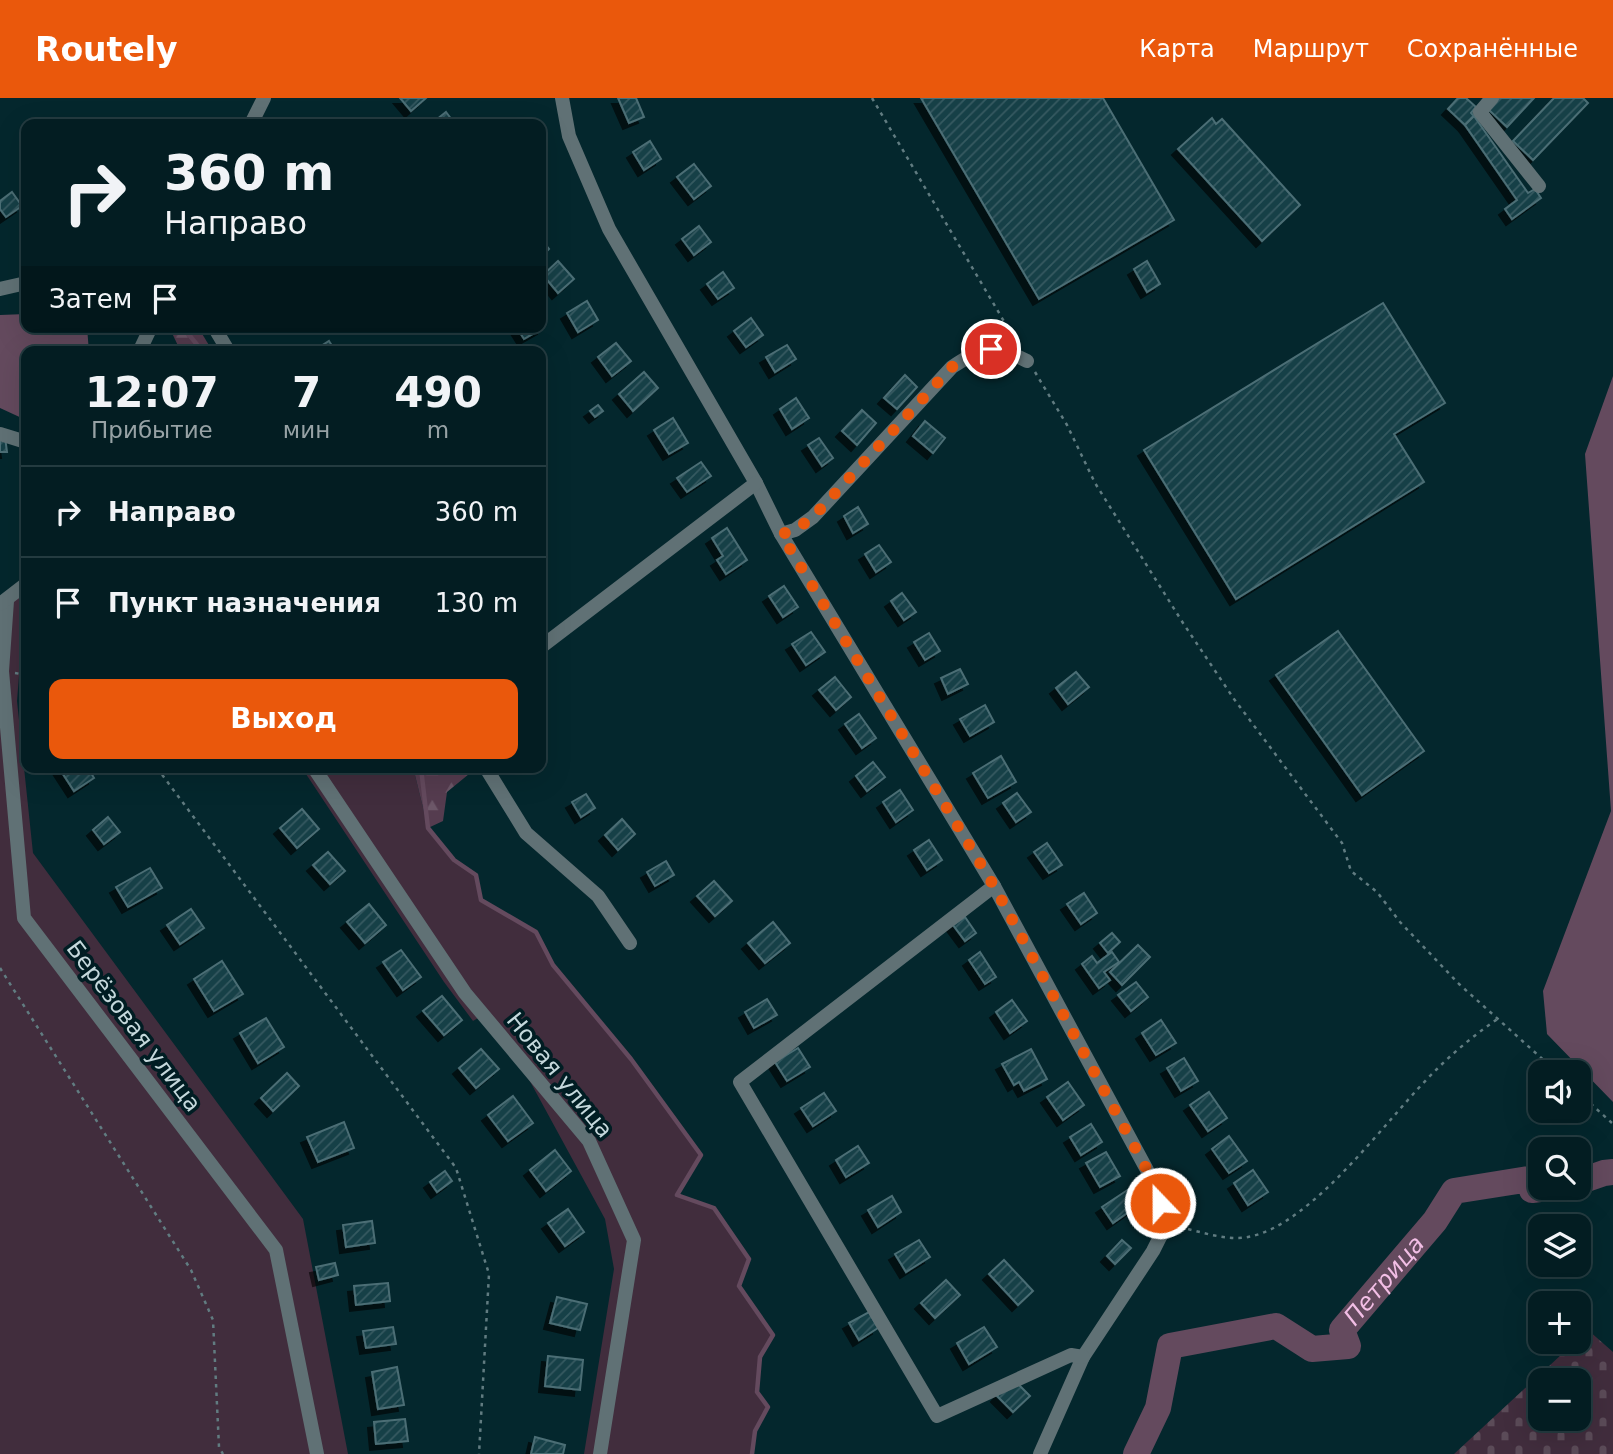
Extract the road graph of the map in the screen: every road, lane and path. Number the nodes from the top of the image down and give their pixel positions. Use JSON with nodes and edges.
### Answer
{"nodes":[{"id":1,"x":264,"y":98,"type":"edge"},
{"id":2,"x":562,"y":98,"type":"edge"},
{"id":3,"x":1492,"y":98,"type":"edge"},
{"id":4,"x":253,"y":119,"type":"edge"},
{"id":5,"x":1539,"y":186,"type":"dead end"},
{"id":6,"x":21,"y":284,"type":"edge"},
{"id":7,"x":0,"y":289,"type":"edge"},
{"id":8,"x":1027,"y":361,"type":"dead end"},
{"id":9,"x":0,"y":434,"type":"edge"},
{"id":10,"x":21,"y":440,"type":"edge"},
{"id":11,"x":756,"y":483,"type":"junction"},
{"id":12,"x":781,"y":534,"type":"junction"},
{"id":13,"x":21,"y":588,"type":"edge"},
{"id":14,"x":4,"y":602,"type":"edge"},
{"id":15,"x":1182,"y":622,"type":"dead end"},
{"id":16,"x":546,"y":643,"type":"edge"},
{"id":17,"x":161,"y":773,"type":"edge"},
{"id":18,"x":317,"y":773,"type":"edge"},
{"id":19,"x":489,"y":773,"type":"edge"},
{"id":20,"x":994,"y":886,"type":"junction"},
{"id":21,"x":630,"y":943,"type":"dead end"},
{"id":22,"x":0,"y":968,"type":"edge"},
{"id":23,"x":1499,"y":1018,"type":"junction"},
{"id":24,"x":1544,"y":1060,"type":"edge"},
{"id":25,"x":1591,"y":1104,"type":"edge"},
{"id":26,"x":1613,"y":1124,"type":"edge"},
{"id":27,"x":1167,"y":1223,"type":"junction"},
{"id":28,"x":1083,"y":1357,"type":"junction"},
{"id":29,"x":223,"y":1454,"type":"edge"},
{"id":30,"x":317,"y":1454,"type":"edge"},
{"id":31,"x":479,"y":1454,"type":"edge"},
{"id":32,"x":600,"y":1454,"type":"edge"},
{"id":33,"x":1040,"y":1454,"type":"edge"}],
"edges":[{"from":1,"to":4,"type":"street"},
{"from":2,"to":11,"type":"street"},
{"from":3,"to":5,"type":"street"},
{"from":6,"to":7,"type":"street"},
{"from":8,"to":12,"type":"street"},
{"from":9,"to":10,"type":"street"},
{"from":11,"to":12,"type":"street"},
{"from":11,"to":16,"type":"street"},
{"from":12,"to":20,"type":"street"},
{"from":13,"to":14,"type":"street"},
{"from":14,"to":30,"type":"street","name":"Берёзовая улица"},
{"from":15,"to":23,"type":"path"},
{"from":17,"to":31,"type":"path"},
{"from":18,"to":32,"type":"street","name":"Новая улица"},
{"from":19,"to":21,"type":"street"},
{"from":20,"to":27,"type":"street"},
{"from":20,"to":28,"type":"street"},
{"from":22,"to":29,"type":"path"},
{"from":23,"to":24,"type":"path"},
{"from":23,"to":27,"type":"path"},
{"from":25,"to":26,"type":"path"},
{"from":27,"to":28,"type":"street"},
{"from":28,"to":33,"type":"street"}]}
